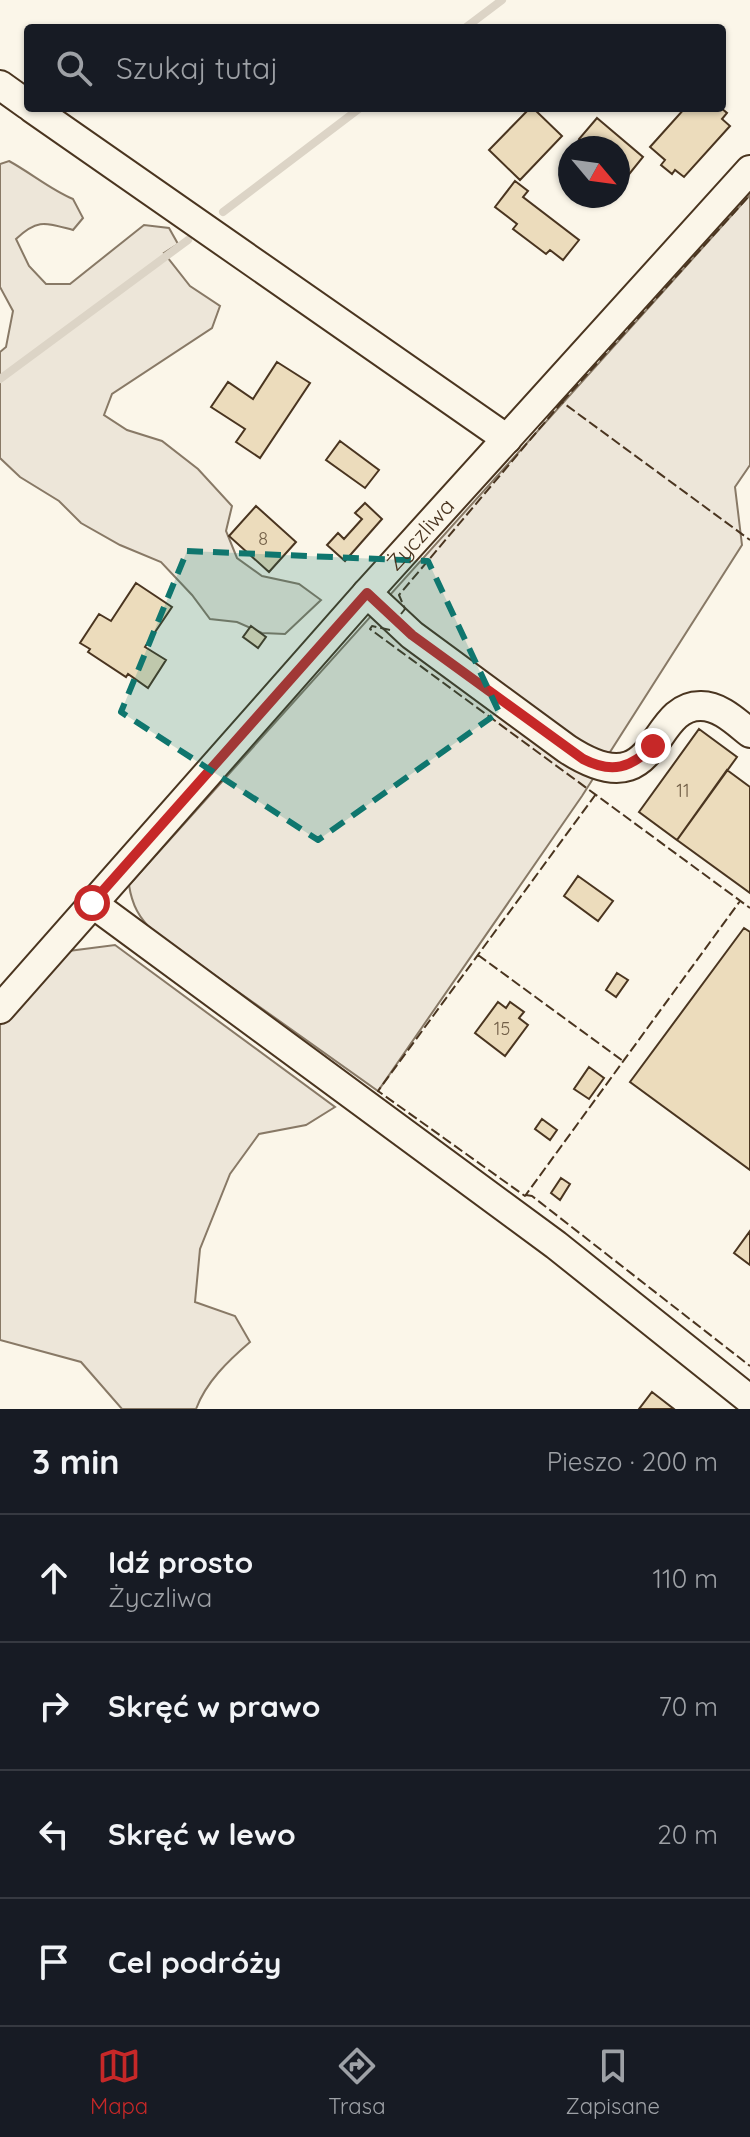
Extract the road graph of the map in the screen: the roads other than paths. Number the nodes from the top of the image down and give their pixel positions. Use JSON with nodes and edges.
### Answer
{"nodes":[{"id":1,"x":0,"y":85,"type":"edge"},
{"id":2,"x":24,"y":102,"type":"edge"},
{"id":3,"x":39,"y":112,"type":"edge"},
{"id":4,"x":750,"y":170,"type":"edge"},
{"id":5,"x":507,"y":439,"type":"junction"},
{"id":6,"x":367,"y":593,"type":"junction"},
{"id":7,"x":750,"y":733,"type":"edge"},
{"id":8,"x":92,"y":903,"type":"junction"},
{"id":9,"x":0,"y":1009,"type":"edge"},
{"id":10,"x":750,"y":1400,"type":"edge"}],
"edges":[{"from":1,"to":2,"type":"street"},
{"from":3,"to":5,"type":"street"},
{"from":4,"to":5,"type":"street","name":"Życzliwa"},
{"from":5,"to":6,"type":"street","name":"Życzliwa"},
{"from":6,"to":7,"type":"street"},
{"from":6,"to":8,"type":"street","name":"Życzliwa"},
{"from":8,"to":9,"type":"street","name":"Życzliwa"},
{"from":8,"to":10,"type":"street"}]}
